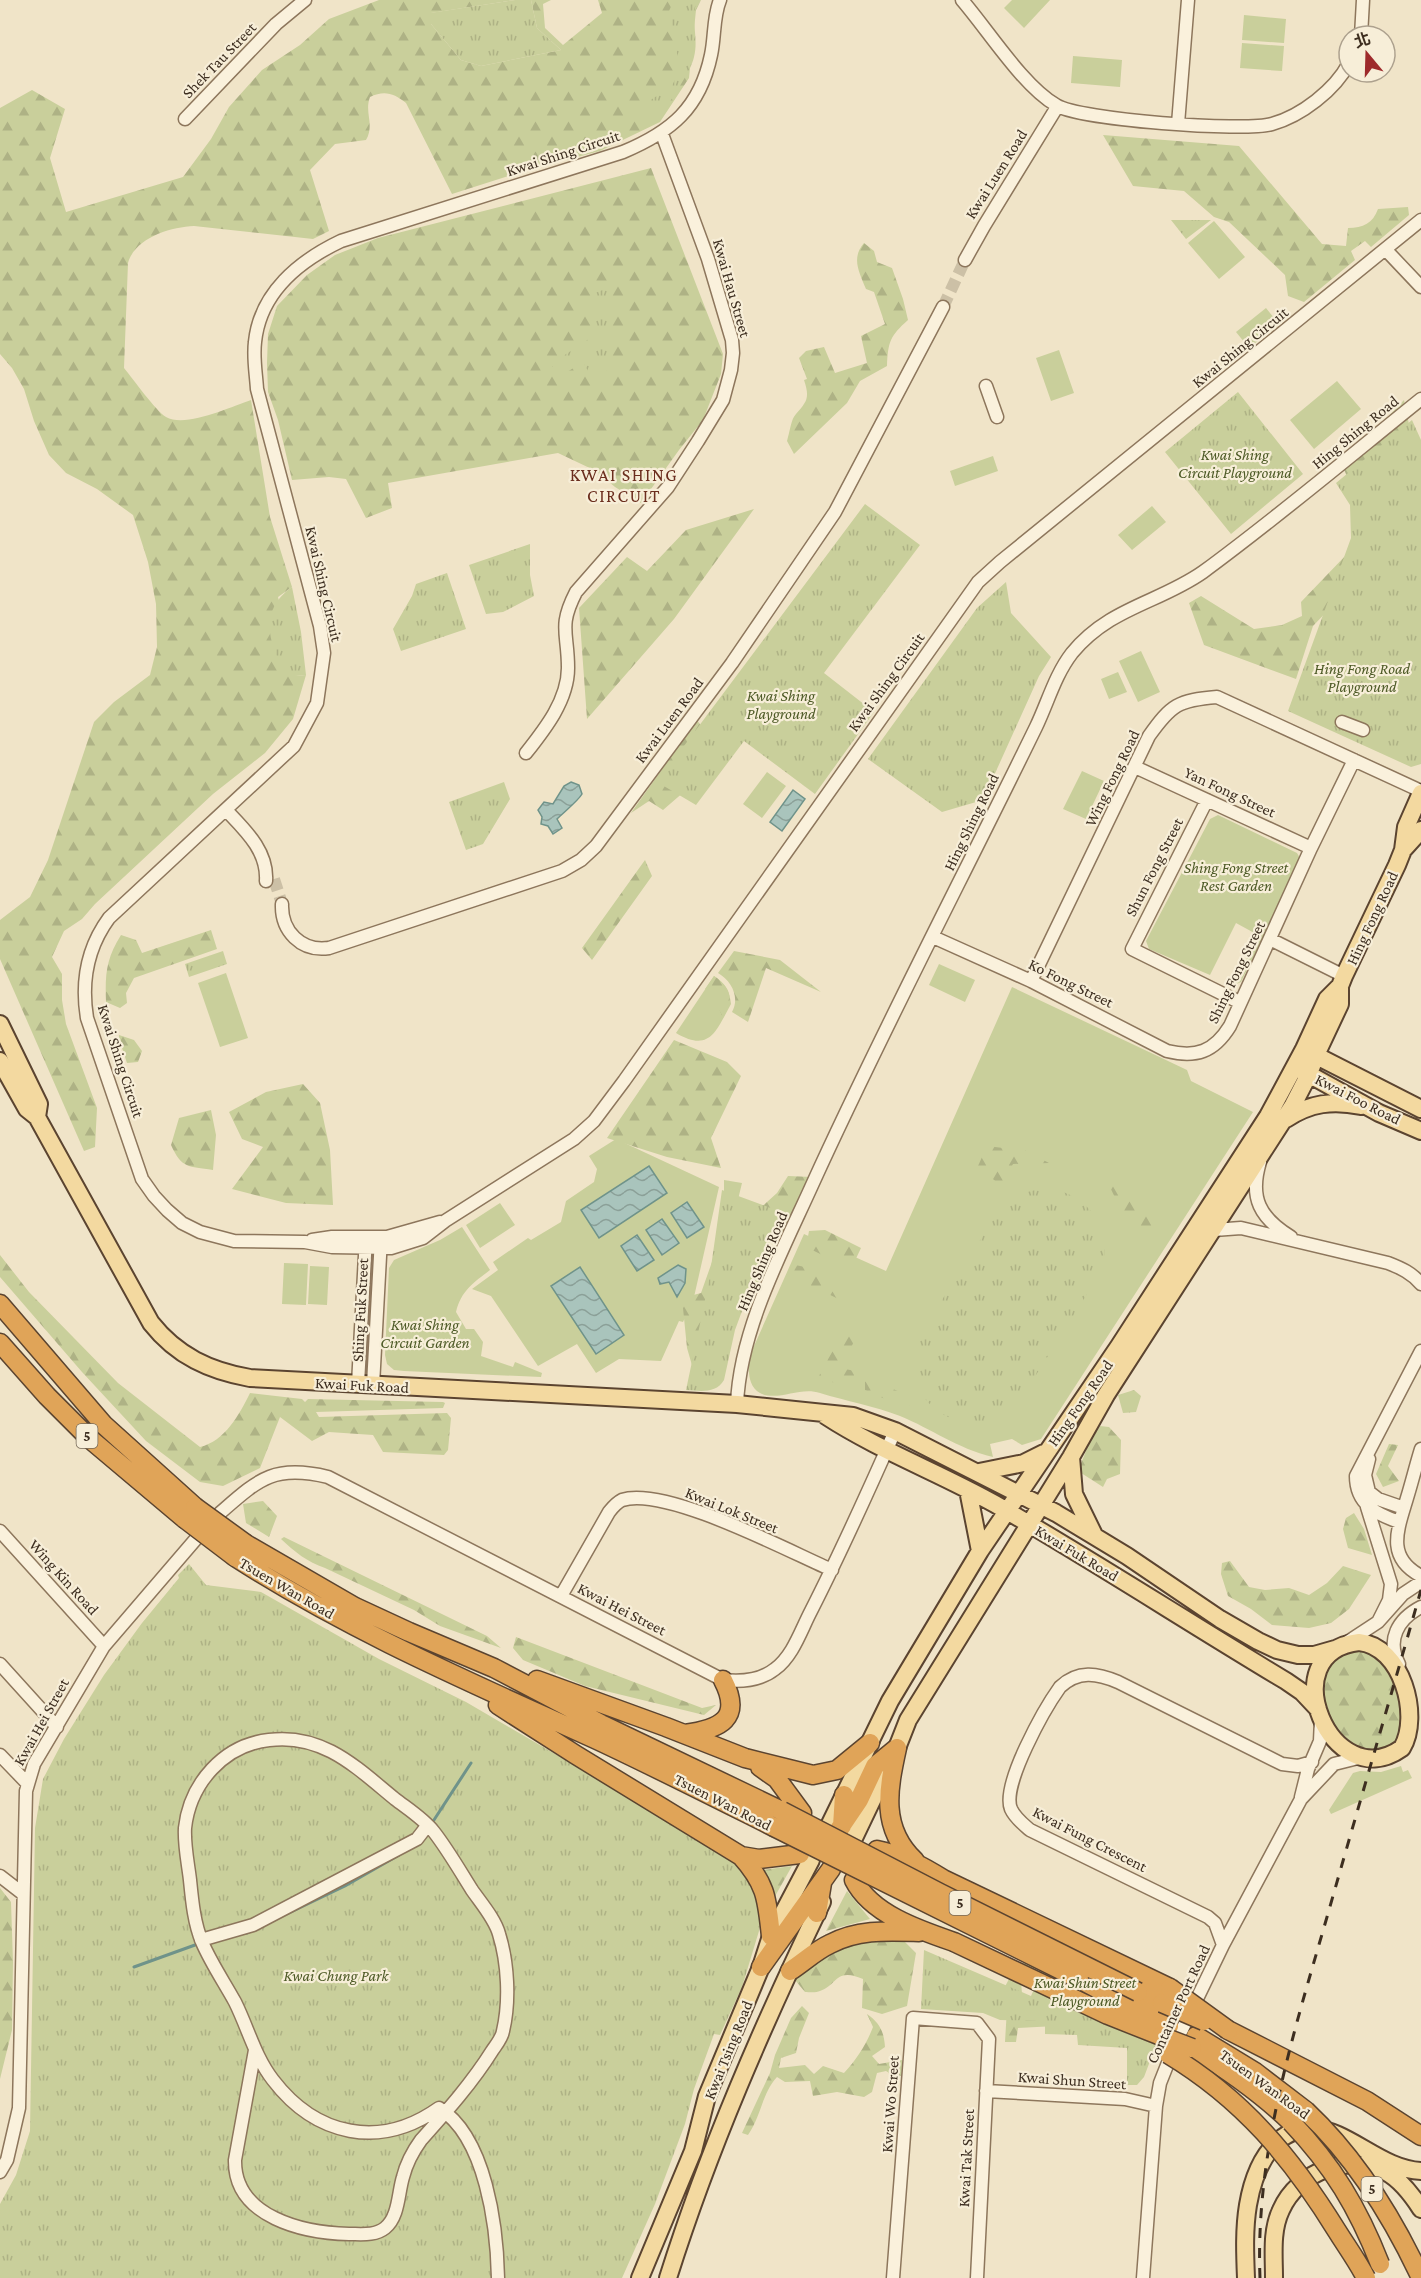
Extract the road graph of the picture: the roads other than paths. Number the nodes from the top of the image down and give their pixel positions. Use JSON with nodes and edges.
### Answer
{"nodes":[{"id":1,"x":305,"y":0,"type":"edge"},
{"id":2,"x":720,"y":0,"type":"edge"},
{"id":3,"x":962,"y":0,"type":"edge"},
{"id":4,"x":1188,"y":0,"type":"edge"},
{"id":5,"x":1363,"y":0,"type":"edge"},
{"id":6,"x":1362,"y":24,"type":"edge"},
{"id":7,"x":1337,"y":77,"type":"edge"},
{"id":8,"x":1057,"y":106,"type":"junction"},
{"id":9,"x":185,"y":119,"type":"dead end"},
{"id":10,"x":1178,"y":124,"type":"junction"},
{"id":11,"x":662,"y":134,"type":"junction"},
{"id":12,"x":1421,"y":220,"type":"edge"},
{"id":13,"x":1386,"y":250,"type":"junction"},
{"id":14,"x":965,"y":260,"type":"tunnel mouth"},
{"id":15,"x":1421,"y":287,"type":"edge"},
{"id":16,"x":943,"y":307,"type":"tunnel mouth"},
{"id":17,"x":986,"y":386,"type":"dead end"},
{"id":18,"x":1421,"y":399,"type":"edge"},
{"id":19,"x":997,"y":417,"type":"dead end"},
{"id":20,"x":1342,"y":722,"type":"dead end"},
{"id":21,"x":1363,"y":730,"type":"dead end"},
{"id":22,"x":526,"y":753,"type":"dead end"},
{"id":23,"x":1354,"y":760,"type":"junction"},
{"id":24,"x":1135,"y":767,"type":"junction"},
{"id":25,"x":1421,"y":792,"type":"edge"},
{"id":26,"x":1207,"y":800,"type":"junction"},
{"id":27,"x":226,"y":810,"type":"junction"},
{"id":28,"x":1421,"y":831,"type":"edge"},
{"id":29,"x":1311,"y":848,"type":"junction"},
{"id":30,"x":1403,"y":850,"type":"junction"},
{"id":31,"x":269,"y":877,"type":"tunnel mouth"},
{"id":32,"x":280,"y":908,"type":"tunnel mouth"},
{"id":33,"x":933,"y":937,"type":"junction"},
{"id":34,"x":1270,"y":939,"type":"junction"},
{"id":35,"x":1031,"y":981,"type":"junction"},
{"id":36,"x":1342,"y":981,"type":"junction"},
{"id":37,"x":1239,"y":1002,"type":"junction"},
{"id":38,"x":0,"y":1024,"type":"edge"},
{"id":39,"x":1310,"y":1052,"type":"junction"},
{"id":40,"x":1194,"y":1054,"type":"joint"},
{"id":41,"x":0,"y":1061,"type":"edge"},
{"id":42,"x":1302,"y":1070,"type":"junction"},
{"id":43,"x":1421,"y":1108,"type":"edge"},
{"id":44,"x":1379,"y":1113,"type":"junction"},
{"id":45,"x":37,"y":1117,"type":"junction"},
{"id":46,"x":1284,"y":1120,"type":"junction"},
{"id":47,"x":1421,"y":1131,"type":"edge"},
{"id":48,"x":1267,"y":1148,"type":"junction"},
{"id":49,"x":1214,"y":1230,"type":"junction"},
{"id":50,"x":366,"y":1243,"type":"junction"},
{"id":51,"x":380,"y":1243,"type":"junction"},
{"id":52,"x":1303,"y":1243,"type":"junction"},
{"id":53,"x":1421,"y":1284,"type":"edge"},
{"id":54,"x":0,"y":1304,"type":"edge"},
{"id":55,"x":0,"y":1343,"type":"edge"},
{"id":56,"x":1421,"y":1351,"type":"edge"},
{"id":57,"x":366,"y":1385,"type":"junction"},
{"id":58,"x":737,"y":1404,"type":"junction"},
{"id":59,"x":824,"y":1414,"type":"junction"},
{"id":60,"x":895,"y":1431,"type":"junction"},
{"id":61,"x":887,"y":1449,"type":"junction"},
{"id":62,"x":1371,"y":1449,"type":"junction"},
{"id":63,"x":1421,"y":1449,"type":"edge"},
{"id":64,"x":1046,"y":1452,"type":"junction"},
{"id":65,"x":1071,"y":1457,"type":"junction"},
{"id":66,"x":979,"y":1472,"type":"junction"},
{"id":67,"x":968,"y":1490,"type":"junction"},
{"id":68,"x":1020,"y":1493,"type":"junction"},
{"id":69,"x":1041,"y":1504,"type":"junction"},
{"id":70,"x":1366,"y":1506,"type":"junction"},
{"id":71,"x":1404,"y":1508,"type":"junction"},
{"id":72,"x":1008,"y":1512,"type":"junction"},
{"id":73,"x":190,"y":1513,"type":"junction"},
{"id":74,"x":220,"y":1513,"type":"dead end"},
{"id":75,"x":1399,"y":1522,"type":"junction"},
{"id":76,"x":1029,"y":1524,"type":"junction"},
{"id":77,"x":0,"y":1531,"type":"edge"},
{"id":78,"x":1094,"y":1535,"type":"junction"},
{"id":79,"x":195,"y":1540,"type":"dead end"},
{"id":80,"x":240,"y":1550,"type":"junction"},
{"id":81,"x":980,"y":1551,"type":"junction"},
{"id":82,"x":832,"y":1570,"type":"junction"},
{"id":83,"x":1421,"y":1576,"type":"edge"},
{"id":84,"x":1421,"y":1582,"type":"edge"},
{"id":85,"x":561,"y":1596,"type":"junction"},
{"id":86,"x":1421,"y":1607,"type":"edge"},
{"id":87,"x":1378,"y":1622,"type":"junction"},
{"id":88,"x":104,"y":1646,"type":"junction"},
{"id":89,"x":1338,"y":1647,"type":"junction"},
{"id":90,"x":0,"y":1664,"type":"edge"},
{"id":91,"x":1399,"y":1664,"type":"junction"},
{"id":92,"x":494,"y":1668,"type":"junction"},
{"id":93,"x":723,"y":1680,"type":"junction"},
{"id":94,"x":471,"y":1683,"type":"junction"},
{"id":95,"x":1416,"y":1686,"type":"edge"},
{"id":96,"x":1319,"y":1713,"type":"junction"},
{"id":97,"x":57,"y":1727,"type":"junction"},
{"id":98,"x":686,"y":1734,"type":"junction"},
{"id":99,"x":1421,"y":1741,"type":"edge"},
{"id":100,"x":870,"y":1743,"type":"junction"},
{"id":101,"x":897,"y":1748,"type":"junction"},
{"id":102,"x":1394,"y":1753,"type":"junction"},
{"id":103,"x":0,"y":1755,"type":"edge"},
{"id":104,"x":1363,"y":1757,"type":"junction"},
{"id":105,"x":745,"y":1758,"type":"junction"},
{"id":106,"x":1312,"y":1762,"type":"junction"},
{"id":107,"x":27,"y":1783,"type":"junction"},
{"id":108,"x":844,"y":1795,"type":"joint"},
{"id":109,"x":1301,"y":1798,"type":"junction"},
{"id":110,"x":753,"y":1807,"type":"junction"},
{"id":111,"x":802,"y":1814,"type":"dead end"},
{"id":112,"x":428,"y":1826,"type":"junction"},
{"id":113,"x":877,"y":1850,"type":"dead end"},
{"id":114,"x":741,"y":1856,"type":"junction"},
{"id":115,"x":919,"y":1864,"type":"junction"},
{"id":116,"x":821,"y":1866,"type":"junction"},
{"id":117,"x":0,"y":1876,"type":"edge"},
{"id":118,"x":854,"y":1880,"type":"dead end"},
{"id":119,"x":22,"y":1893,"type":"junction"},
{"id":120,"x":817,"y":1913,"type":"joint"},
{"id":121,"x":928,"y":1933,"type":"junction"},
{"id":122,"x":771,"y":1936,"type":"junction"},
{"id":123,"x":201,"y":1940,"type":"junction"},
{"id":124,"x":1223,"y":1945,"type":"junction"},
{"id":125,"x":761,"y":1967,"type":"junction"},
{"id":126,"x":790,"y":1971,"type":"junction"},
{"id":127,"x":1108,"y":2015,"type":"junction"},
{"id":128,"x":1169,"y":2026,"type":"junction"},
{"id":129,"x":1228,"y":2030,"type":"junction"},
{"id":130,"x":989,"y":2039,"type":"joint"},
{"id":131,"x":1192,"y":2048,"type":"junction"},
{"id":132,"x":255,"y":2050,"type":"junction"},
{"id":133,"x":986,"y":2091,"type":"junction"},
{"id":134,"x":1156,"y":2106,"type":"junction"},
{"id":135,"x":446,"y":2112,"type":"junction"},
{"id":136,"x":1421,"y":2136,"type":"edge"},
{"id":137,"x":1421,"y":2171,"type":"edge"},
{"id":138,"x":0,"y":2172,"type":"edge"},
{"id":139,"x":1421,"y":2208,"type":"edge"},
{"id":140,"x":498,"y":2278,"type":"edge"},
{"id":141,"x":640,"y":2278,"type":"edge"},
{"id":142,"x":668,"y":2278,"type":"edge"},
{"id":143,"x":893,"y":2278,"type":"edge"},
{"id":144,"x":977,"y":2278,"type":"edge"},
{"id":145,"x":1143,"y":2278,"type":"edge"},
{"id":146,"x":1246,"y":2278,"type":"edge"},
{"id":147,"x":1274,"y":2278,"type":"edge"},
{"id":148,"x":1366,"y":2278,"type":"edge"},
{"id":149,"x":1384,"y":2278,"type":"edge"},
{"id":150,"x":1421,"y":2278,"type":"edge"}],
"edges":[{"from":1,"to":9,"type":"street","name":"Shek Tau Street"},
{"from":2,"to":11,"type":"street","name":"Kwai Shing Circuit"},
{"from":3,"to":8,"type":"street"},
{"from":4,"to":10,"type":"street"},
{"from":5,"to":6,"type":"street"},
{"from":7,"to":10,"type":"street"},
{"from":8,"to":10,"type":"street"},
{"from":8,"to":14,"type":"street","name":"Kwai Luen Road"},
{"from":11,"to":22,"type":"street","name":"Kwai Hau Street"},
{"from":11,"to":27,"type":"street","name":"Kwai Shing Circuit"},
{"from":12,"to":13,"type":"street","name":"Kwai Shing Circuit"},
{"from":13,"to":15,"type":"street"},
{"from":13,"to":51,"type":"street","name":"Kwai Shing Circuit"},
{"from":16,"to":32,"type":"street","name":"Kwai Luen Road"},
{"from":17,"to":19,"type":"street"},
{"from":18,"to":33,"type":"street","name":"Hing Shing Road"},
{"from":20,"to":21,"type":"street"},
{"from":23,"to":24,"type":"street","name":"Wing Fong Road"},
{"from":23,"to":25,"type":"street","name":"Wing Fong Road"},
{"from":23,"to":29,"type":"street","name":"Shing Fong Street"},
{"from":24,"to":26,"type":"street","name":"Yan Fong Street"},
{"from":24,"to":35,"type":"street","name":"Wing Fong Road"},
{"from":25,"to":30,"type":"main road","name":"Hing Fong Road"},
{"from":26,"to":29,"type":"street","name":"Yan Fong Street"},
{"from":26,"to":37,"type":"street","name":"Shun Fong Street"},
{"from":27,"to":31,"type":"street"},
{"from":27,"to":50,"type":"street","name":"Kwai Shing Circuit"},
{"from":28,"to":30,"type":"main road","name":"Hing Fong Road"},
{"from":29,"to":34,"type":"street","name":"Shing Fong Street"},
{"from":30,"to":36,"type":"main road","name":"Hing Fong Road"},
{"from":33,"to":35,"type":"street","name":"Ko Fong Street"},
{"from":33,"to":58,"type":"street","name":"Hing Shing Road"},
{"from":34,"to":36,"type":"street"},
{"from":34,"to":37,"type":"street","name":"Shing Fong Street"},
{"from":35,"to":40,"type":"street","name":"Ko Fong Street"},
{"from":36,"to":39,"type":"main road","name":"Hing Fong Road"},
{"from":37,"to":40,"type":"street","name":"Shing Fong Street"},
{"from":38,"to":45,"type":"main road","name":"Kwai Fuk Road"},
{"from":39,"to":42,"type":"main road","name":"Hing Fong Road"},
{"from":39,"to":43,"type":"main road","name":"Kwai Foo Road"},
{"from":41,"to":45,"type":"main road","name":"Kwai Fuk Road"},
{"from":42,"to":44,"type":"main road","name":"Kwai Foo Road"},
{"from":42,"to":46,"type":"main road","name":"Hing Fong Road"},
{"from":42,"to":64,"type":"main road","name":"Hing Fong Road"},
{"from":44,"to":46,"type":"main road"},
{"from":44,"to":47,"type":"main road","name":"Kwai Foo Road"},
{"from":45,"to":57,"type":"main road","name":"Kwai Fuk Road"},
{"from":46,"to":48,"type":"main road","name":"Hing Fong Road"},
{"from":48,"to":49,"type":"main road","name":"Hing Fong Road"},
{"from":48,"to":52,"type":"street"},
{"from":49,"to":52,"type":"street"},
{"from":49,"to":65,"type":"main road","name":"Hing Fong Road"},
{"from":50,"to":51,"type":"street","name":"Kwai Shing Circuit"},
{"from":50,"to":57,"type":"street","name":"Shing Fuk Street"},
{"from":51,"to":57,"type":"street","name":"Shing Fuk Street"},
{"from":52,"to":53,"type":"street"},
{"from":54,"to":73,"type":"highway","name":"Tsuen Wan Road","number":"5"},
{"from":55,"to":73,"type":"highway","name":"Tsuen Wan Road","number":"5"},
{"from":56,"to":62,"type":"street"},
{"from":57,"to":58,"type":"main road","name":"Kwai Fuk Road"},
{"from":58,"to":59,"type":"main road","name":"Kwai Fuk Road"},
{"from":59,"to":60,"type":"main road","name":"Kwai Fuk Road"},
{"from":59,"to":61,"type":"main road","name":"Kwai Fuk Road"},
{"from":60,"to":61,"type":"street","name":"Kwai Hei Street"},
{"from":60,"to":66,"type":"main road","name":"Kwai Fuk Road"},
{"from":61,"to":67,"type":"main road","name":"Kwai Fuk Road"},
{"from":61,"to":82,"type":"street","name":"Kwai Hei Street"},
{"from":62,"to":70,"type":"street"},
{"from":62,"to":71,"type":"street"},
{"from":63,"to":71,"type":"street"},
{"from":64,"to":66,"type":"main road"},
{"from":64,"to":68,"type":"main road","name":"Hing Fong Road"},
{"from":65,"to":69,"type":"main road","name":"Hing Fong Road"},
{"from":65,"to":78,"type":"main road"},
{"from":66,"to":68,"type":"main road","name":"Kwai Fuk Road"},
{"from":67,"to":72,"type":"main road","name":"Kwai Fuk Road"},
{"from":67,"to":81,"type":"main road"},
{"from":68,"to":69,"type":"main road","name":"Kwai Fuk Road"},
{"from":68,"to":72,"type":"main road","name":"Hing Fong Road"},
{"from":69,"to":76,"type":"main road","name":"Hing Fong Road"},
{"from":69,"to":78,"type":"main road","name":"Kwai Fuk Road"},
{"from":70,"to":75,"type":"street"},
{"from":70,"to":87,"type":"street"},
{"from":71,"to":75,"type":"street"},
{"from":72,"to":76,"type":"main road","name":"Kwai Fuk Road"},
{"from":72,"to":81,"type":"main road","name":"Hing Fong Road"},
{"from":73,"to":80,"type":"highway","name":"Tsuen Wan Road","number":"5","bridge":true},
{"from":74,"to":85,"type":"street","name":"Kwai Hei Street"},
{"from":75,"to":83,"type":"street"},
{"from":76,"to":96,"type":"main road","name":"Kwai Fuk Road"},
{"from":76,"to":101,"type":"main road","name":"Hing Fong Road"},
{"from":77,"to":88,"type":"street","name":"Wing Kin Road"},
{"from":78,"to":89,"type":"main road","name":"Kwai Fuk Road"},
{"from":79,"to":88,"type":"street","name":"Kwai Hei Street"},
{"from":80,"to":92,"type":"highway","name":"Tsuen Wan Road","number":"5"},
{"from":80,"to":94,"type":"highway","name":"Tsuen Wan Road","number":"5"},
{"from":81,"to":100,"type":"main road","name":"Hing Fong Road"},
{"from":82,"to":85,"type":"street","name":"Kwai Lok Street"},
{"from":82,"to":93,"type":"street","name":"Kwai Hei Street"},
{"from":84,"to":87,"type":"street"},
{"from":85,"to":93,"type":"street","name":"Kwai Hei Street"},
{"from":86,"to":91,"type":"street"},
{"from":87,"to":89,"type":"street"},
{"from":88,"to":97,"type":"street","name":"Kwai Hei Street"},
{"from":89,"to":91,"type":"main road"},
{"from":89,"to":96,"type":"main road"},
{"from":90,"to":97,"type":"street"},
{"from":91,"to":95,"type":"main road"},
{"from":92,"to":98,"type":"highway"},
{"from":92,"to":110,"type":"highway","name":"Tsuen Wan Road","number":"5"},
{"from":93,"to":98,"type":"highway"},
{"from":94,"to":110,"type":"highway","name":"Tsuen Wan Road","number":"5"},
{"from":94,"to":114,"type":"highway"},
{"from":95,"to":102,"type":"main road"},
{"from":96,"to":104,"type":"main road"},
{"from":96,"to":106,"type":"street","name":"Container Port Road"},
{"from":97,"to":107,"type":"street","name":"Kwai Hei Street"},
{"from":98,"to":105,"type":"highway"},
{"from":99,"to":102,"type":"main road"},
{"from":100,"to":105,"type":"highway"},
{"from":100,"to":108,"type":"main road","name":"Hing Fong Road"},
{"from":101,"to":108,"type":"highway"},
{"from":101,"to":115,"type":"highway"},
{"from":102,"to":104,"type":"main road"},
{"from":103,"to":107,"type":"street"},
{"from":104,"to":109,"type":"street","name":"Container Port Road"},
{"from":105,"to":111,"type":"highway"},
{"from":106,"to":109,"type":"street","name":"Container Port Road"},
{"from":106,"to":124,"type":"street","name":"Kwai Fung Crescent"},
{"from":107,"to":119,"type":"street","name":"Kwai Hei Street"},
{"from":109,"to":124,"type":"street","name":"Container Port Road"},
{"from":110,"to":128,"type":"highway","name":"Tsuen Wan Road","number":"5","bridge":true},
{"from":110,"to":129,"type":"highway","name":"Tsuen Wan Road","number":"5","bridge":true},
{"from":112,"to":123,"type":"street"},
{"from":112,"to":123,"type":"street"},
{"from":112,"to":135,"type":"street"},
{"from":113,"to":115,"type":"highway"},
{"from":114,"to":116,"type":"highway"},
{"from":114,"to":122,"type":"highway"},
{"from":115,"to":129,"type":"highway","bridge":true},
{"from":116,"to":120,"type":"highway"},
{"from":116,"to":122,"type":"main road","name":"Kwai Tsing Road"},
{"from":116,"to":125,"type":"highway"},
{"from":117,"to":119,"type":"street"},
{"from":118,"to":121,"type":"highway"},
{"from":119,"to":138,"type":"street","name":"Kwai Hei Street"},
{"from":120,"to":126,"type":"main road","name":"Kwai Tsing Road"},
{"from":121,"to":126,"type":"highway"},
{"from":121,"to":127,"type":"highway"},
{"from":122,"to":125,"type":"main road","name":"Kwai Tsing Road"},
{"from":123,"to":132,"type":"street"},
{"from":124,"to":134,"type":"street","name":"Container Port Road"},
{"from":125,"to":141,"type":"main road","name":"Kwai Tsing Road"},
{"from":126,"to":142,"type":"main road","name":"Kwai Tsing Road"},
{"from":127,"to":131,"type":"highway","bridge":true},
{"from":127,"to":148,"type":"highway","bridge":true},
{"from":128,"to":131,"type":"highway"},
{"from":128,"to":150,"type":"highway","name":"Tsuen Wan Road","number":"5","bridge":true},
{"from":129,"to":136,"type":"highway","name":"Tsuen Wan Road","number":"5"},
{"from":130,"to":133,"type":"street","name":"Kwai Tak Street"},
{"from":130,"to":143,"type":"street","name":"Kwai Wo Street"},
{"from":131,"to":149,"type":"highway","bridge":true},
{"from":132,"to":135,"type":"street"},
{"from":132,"to":135,"type":"street"},
{"from":133,"to":134,"type":"street","name":"Kwai Shun Street"},
{"from":133,"to":144,"type":"street","name":"Kwai Tak Street"},
{"from":134,"to":145,"type":"street","name":"Container Port Road"},
{"from":135,"to":140,"type":"street"},
{"from":137,"to":146,"type":"main road"},
{"from":139,"to":147,"type":"main road"}]}
